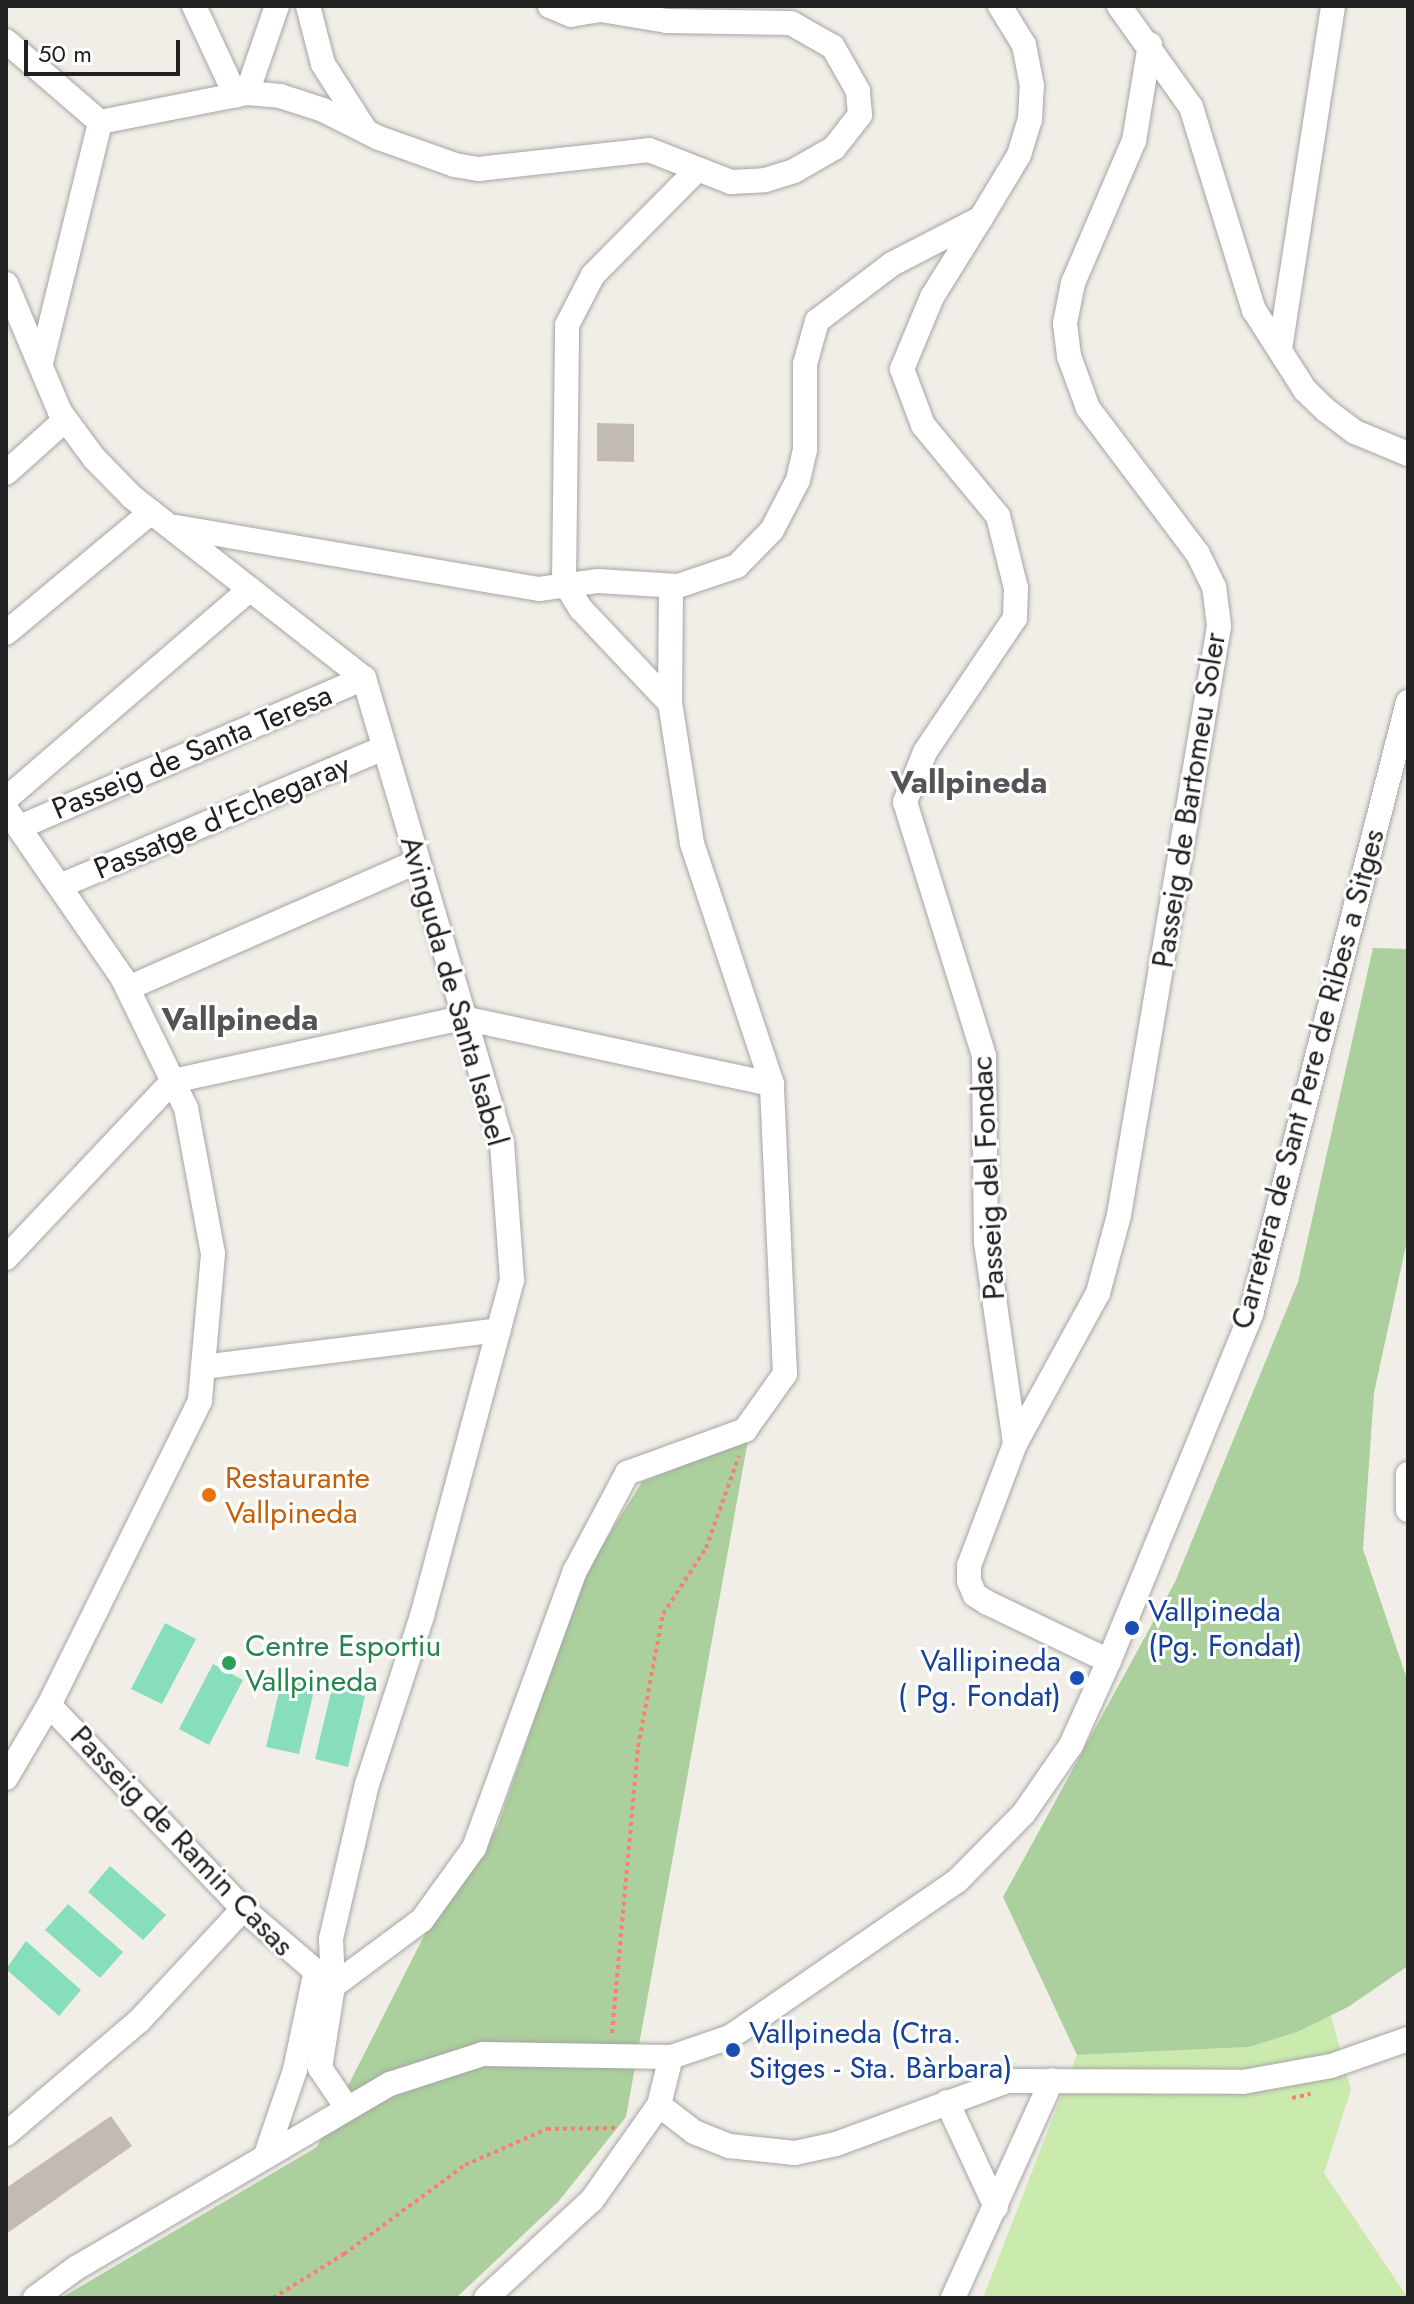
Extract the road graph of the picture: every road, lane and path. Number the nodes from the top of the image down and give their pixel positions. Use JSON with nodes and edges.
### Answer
{"nodes":[{"id":1,"x":194,"y":6,"type":"edge"},
{"id":2,"x":277,"y":6,"type":"edge"},
{"id":3,"x":308,"y":6,"type":"edge"},
{"id":4,"x":550,"y":6,"type":"edge"},
{"id":5,"x":1000,"y":6,"type":"edge"},
{"id":6,"x":1119,"y":6,"type":"edge"},
{"id":7,"x":1333,"y":6,"type":"edge"},
{"id":8,"x":606,"y":8,"type":"edge"},
{"id":9,"x":6,"y":41,"type":"edge"},
{"id":10,"x":1150,"y":44,"type":"junction"},
{"id":11,"x":242,"y":94,"type":"junction"},
{"id":12,"x":100,"y":122,"type":"junction"},
{"id":13,"x":366,"y":132,"type":"junction"},
{"id":14,"x":695,"y":172,"type":"junction"},
{"id":15,"x":981,"y":218,"type":"junction"},
{"id":16,"x":9,"y":299,"type":"edge"},
{"id":17,"x":1280,"y":349,"type":"junction"},
{"id":18,"x":41,"y":363,"type":"junction"},
{"id":19,"x":65,"y":420,"type":"junction"},
{"id":20,"x":1408,"y":454,"type":"edge"},
{"id":21,"x":6,"y":473,"type":"edge"},
{"id":22,"x":160,"y":519,"type":"junction"},
{"id":23,"x":564,"y":582,"type":"junction"},
{"id":24,"x":671,"y":587,"type":"junction"},
{"id":25,"x":250,"y":589,"type":"junction"},
{"id":26,"x":6,"y":633,"type":"edge"},
{"id":27,"x":364,"y":678,"type":"junction"},
{"id":28,"x":1408,"y":702,"type":"edge"},
{"id":29,"x":670,"y":703,"type":"junction"},
{"id":30,"x":384,"y":748,"type":"junction"},
{"id":31,"x":6,"y":799,"type":"edge"},
{"id":32,"x":13,"y":818,"type":"edge"},
{"id":33,"x":416,"y":862,"type":"junction"},
{"id":34,"x":60,"y":886,"type":"junction"},
{"id":35,"x":128,"y":988,"type":"junction"},
{"id":36,"x":463,"y":1018,"type":"junction"},
{"id":37,"x":173,"y":1081,"type":"junction"},
{"id":38,"x":772,"y":1084,"type":"junction"},
{"id":39,"x":6,"y":1258,"type":"edge"},
{"id":40,"x":499,"y":1330,"type":"junction"},
{"id":41,"x":203,"y":1367,"type":"junction"},
{"id":42,"x":752,"y":1420,"type":"junction"},
{"id":43,"x":1015,"y":1444,"type":"junction"},
{"id":44,"x":1408,"y":1474,"type":"edge"},
{"id":45,"x":1408,"y":1510,"type":"edge"},
{"id":46,"x":1109,"y":1661,"type":"junction"},
{"id":47,"x":49,"y":1705,"type":"junction"},
{"id":48,"x":6,"y":1778,"type":"edge"},
{"id":49,"x":243,"y":1909,"type":"junction"},
{"id":50,"x":324,"y":1981,"type":"junction"},
{"id":51,"x":1408,"y":2039,"type":"edge"},
{"id":52,"x":671,"y":2057,"type":"junction"},
{"id":53,"x":609,"y":2060,"type":"junction"},
{"id":54,"x":1052,"y":2080,"type":"junction"},
{"id":55,"x":947,"y":2102,"type":"junction"},
{"id":56,"x":659,"y":2105,"type":"junction"},
{"id":57,"x":347,"y":2108,"type":"junction"},
{"id":58,"x":642,"y":2128,"type":"junction"},
{"id":59,"x":6,"y":2134,"type":"edge"},
{"id":60,"x":267,"y":2152,"type":"junction"},
{"id":61,"x":996,"y":2207,"type":"junction"},
{"id":62,"x":35,"y":2298,"type":"edge"},
{"id":63,"x":273,"y":2298,"type":"edge"},
{"id":64,"x":486,"y":2298,"type":"edge"},
{"id":65,"x":953,"y":2298,"type":"edge"}],
"edges":[{"from":1,"to":11,"type":"street"},
{"from":2,"to":11,"type":"street"},
{"from":3,"to":13,"type":"street"},
{"from":4,"to":8,"type":"street"},
{"from":5,"to":15,"type":"street","name":"Passeig del Fondac"},
{"from":6,"to":10,"type":"street"},
{"from":7,"to":17,"type":"street"},
{"from":8,"to":14,"type":"street"},
{"from":9,"to":12,"type":"street"},
{"from":10,"to":17,"type":"street"},
{"from":10,"to":43,"type":"street","name":"Passeig de Bartomeu Soler"},
{"from":11,"to":12,"type":"street"},
{"from":11,"to":13,"type":"street"},
{"from":12,"to":18,"type":"street"},
{"from":13,"to":14,"type":"street"},
{"from":14,"to":23,"type":"street"},
{"from":15,"to":24,"type":"street"},
{"from":15,"to":43,"type":"street","name":"Passeig del Fondac"},
{"from":16,"to":18,"type":"street"},
{"from":17,"to":20,"type":"street"},
{"from":18,"to":19,"type":"street"},
{"from":19,"to":21,"type":"street"},
{"from":19,"to":22,"type":"street"},
{"from":22,"to":23,"type":"street"},
{"from":22,"to":25,"type":"street"},
{"from":22,"to":26,"type":"street"},
{"from":23,"to":24,"type":"street"},
{"from":23,"to":29,"type":"street"},
{"from":24,"to":29,"type":"street"},
{"from":25,"to":27,"type":"street"},
{"from":25,"to":31,"type":"street"},
{"from":27,"to":30,"type":"street","name":"Avinguda de Santa Isabel"},
{"from":27,"to":32,"type":"street","name":"Passeig de Santa Teresa"},
{"from":28,"to":46,"type":"street","name":"Carretera de Sant Pere de Ribes a Sitges"},
{"from":29,"to":38,"type":"street"},
{"from":30,"to":33,"type":"street","name":"Avinguda de Santa Isabel"},
{"from":30,"to":34,"type":"street","name":"Passatge d'Echegaray"},
{"from":32,"to":34,"type":"street"},
{"from":33,"to":35,"type":"street"},
{"from":33,"to":36,"type":"street","name":"Avinguda de Santa Isabel"},
{"from":34,"to":35,"type":"street"},
{"from":35,"to":37,"type":"street"},
{"from":36,"to":37,"type":"street"},
{"from":36,"to":38,"type":"street"},
{"from":36,"to":40,"type":"street","name":"Avinguda de Santa Isabel"},
{"from":37,"to":39,"type":"street"},
{"from":37,"to":41,"type":"street"},
{"from":38,"to":42,"type":"street"},
{"from":40,"to":41,"type":"street"},
{"from":40,"to":50,"type":"street","name":"Avinguda de Santa Isabel"},
{"from":41,"to":47,"type":"street"},
{"from":42,"to":50,"type":"street"},
{"from":42,"to":53,"type":"path"},
{"from":43,"to":46,"type":"street","name":"Passeig del Fondac"},
{"from":44,"to":45,"type":"street"},
{"from":46,"to":52,"type":"street","name":"Carretera de Sant Pere de Ribes a Sitges"},
{"from":47,"to":48,"type":"street"},
{"from":47,"to":49,"type":"street","name":"Passeig de Ramin Casas"},
{"from":49,"to":50,"type":"street","name":"Passeig de Ramin Casas"},
{"from":49,"to":59,"type":"street"},
{"from":50,"to":57,"type":"street","name":"Avinguda de Santa Isabel"},
{"from":50,"to":60,"type":"street","name":"Passeig de Ramin Casas"},
{"from":51,"to":54,"type":"street"},
{"from":52,"to":53,"type":"street","name":"Carretera de Sant Pere de Ribes a Sitges"},
{"from":52,"to":56,"type":"street"},
{"from":53,"to":57,"type":"street","name":"Carretera de Sant Pere de Ribes a Sitges"},
{"from":54,"to":55,"type":"street"},
{"from":54,"to":61,"type":"street"},
{"from":55,"to":56,"type":"street"},
{"from":55,"to":61,"type":"street"},
{"from":56,"to":58,"type":"street"},
{"from":57,"to":60,"type":"street","name":"Carretera de Sant Pere de Ribes a Sitges"},
{"from":58,"to":63,"type":"path"},
{"from":58,"to":64,"type":"street"},
{"from":60,"to":62,"type":"street","name":"Carretera de Sant Pere de Ribes a Sitges"},
{"from":61,"to":65,"type":"street"}]}
